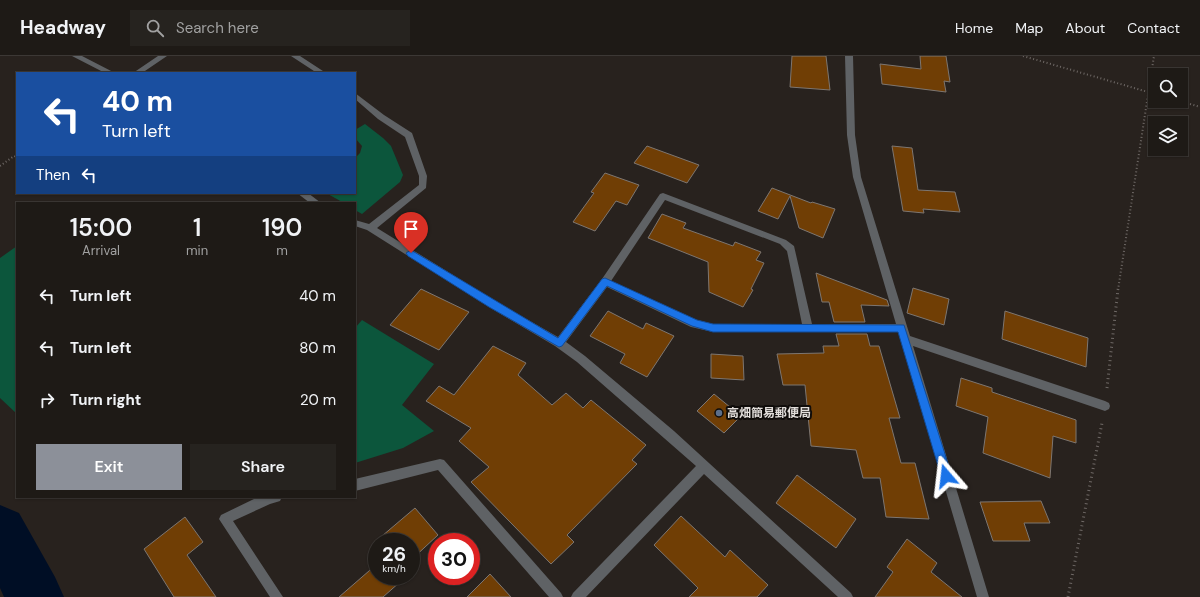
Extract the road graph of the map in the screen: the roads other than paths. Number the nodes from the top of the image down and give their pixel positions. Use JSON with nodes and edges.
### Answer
{"nodes":[{"id":1,"x":76,"y":56,"type":"edge"},
{"id":2,"x":163,"y":56,"type":"edge"},
{"id":3,"x":295,"y":56,"type":"edge"},
{"id":4,"x":849,"y":56,"type":"edge"},
{"id":5,"x":109,"y":72,"type":"edge"},
{"id":6,"x":139,"y":72,"type":"edge"},
{"id":7,"x":320,"y":72,"type":"edge"},
{"id":8,"x":356,"y":95,"type":"edge"},
{"id":9,"x":303,"y":194,"type":"edge"},
{"id":10,"x":315,"y":202,"type":"edge"},
{"id":11,"x":356,"y":223,"type":"edge"},
{"id":12,"x":370,"y":228,"type":"junction"},
{"id":13,"x":605,"y":282,"type":"junction"},
{"id":14,"x":901,"y":328,"type":"junction"},
{"id":15,"x":808,"y":329,"type":"junction"},
{"id":16,"x":905,"y":339,"type":"junction"},
{"id":17,"x":559,"y":343,"type":"junction"},
{"id":18,"x":1105,"y":406,"type":"road end"},
{"id":19,"x":704,"y":466,"type":"junction"},
{"id":20,"x":356,"y":485,"type":"edge"},
{"id":21,"x":269,"y":498,"type":"edge"},
{"id":22,"x":277,"y":597,"type":"edge"},
{"id":23,"x":557,"y":597,"type":"edge"},
{"id":24,"x":577,"y":597,"type":"edge"},
{"id":25,"x":847,"y":597,"type":"edge"},
{"id":26,"x":983,"y":597,"type":"edge"}],
"edges":[{"from":1,"to":5,"type":"street"},
{"from":2,"to":6,"type":"street"},
{"from":3,"to":7,"type":"street"},
{"from":4,"to":14,"type":"street"},
{"from":8,"to":12,"type":"street"},
{"from":9,"to":10,"type":"street"},
{"from":11,"to":12,"type":"street"},
{"from":12,"to":17,"type":"street"},
{"from":13,"to":15,"type":"street"},
{"from":13,"to":15,"type":"street"},
{"from":13,"to":17,"type":"street"},
{"from":14,"to":15,"type":"street"},
{"from":14,"to":16,"type":"street"},
{"from":16,"to":18,"type":"street"},
{"from":16,"to":26,"type":"street"},
{"from":17,"to":19,"type":"street"},
{"from":19,"to":24,"type":"street"},
{"from":19,"to":25,"type":"street"},
{"from":20,"to":23,"type":"street"},
{"from":21,"to":22,"type":"street"}]}
